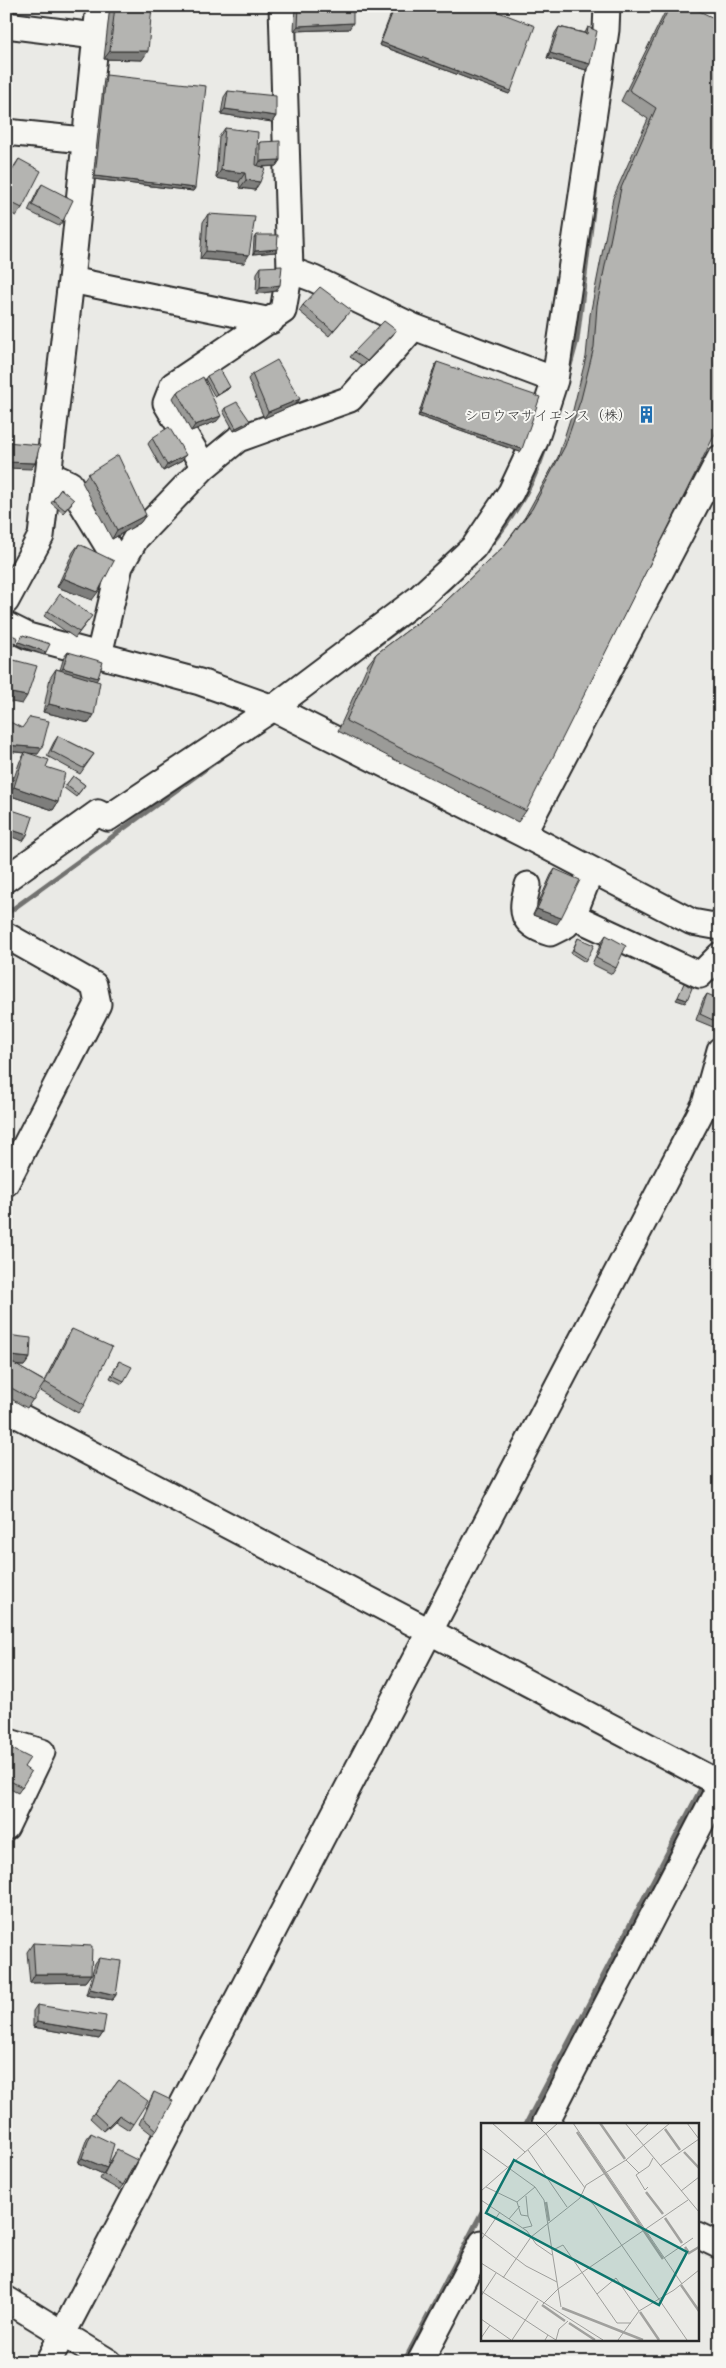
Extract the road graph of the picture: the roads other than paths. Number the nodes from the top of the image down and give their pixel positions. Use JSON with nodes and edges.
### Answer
{"nodes":[{"id":1,"x":99,"y":6,"type":"edge"},
{"id":2,"x":282,"y":6,"type":"edge"},
{"id":3,"x":607,"y":6,"type":"edge"},
{"id":4,"x":699,"y":6,"type":"edge"},
{"id":5,"x":720,"y":14,"type":"edge"},
{"id":6,"x":15,"y":19,"type":"edge"},
{"id":7,"x":95,"y":36,"type":"junction"},
{"id":8,"x":6,"y":132,"type":"edge"},
{"id":9,"x":84,"y":140,"type":"junction"},
{"id":10,"x":290,"y":270,"type":"junction"},
{"id":11,"x":71,"y":280,"type":"junction"},
{"id":12,"x":271,"y":321,"type":"junction"},
{"id":13,"x":414,"y":327,"type":"junction"},
{"id":14,"x":555,"y":380,"type":"junction"},
{"id":15,"x":720,"y":458,"type":"edge"},
{"id":16,"x":204,"y":467,"type":"junction"},
{"id":17,"x":48,"y":474,"type":"junction"},
{"id":18,"x":120,"y":566,"type":"junction"},
{"id":19,"x":6,"y":601,"type":"edge"},
{"id":20,"x":6,"y":625,"type":"edge"},
{"id":21,"x":99,"y":655,"type":"junction"},
{"id":22,"x":273,"y":708,"type":"junction"},
{"id":23,"x":523,"y":834,"type":"junction"},
{"id":24,"x":6,"y":879,"type":"edge"},
{"id":25,"x":586,"y":883,"type":"dead end"},
{"id":26,"x":528,"y":885,"type":"dead end"},
{"id":27,"x":573,"y":916,"type":"junction"},
{"id":28,"x":720,"y":927,"type":"edge"},
{"id":29,"x":7,"y":936,"type":"edge"},
{"id":30,"x":720,"y":955,"type":"edge"},
{"id":31,"x":720,"y":1050,"type":"edge"},
{"id":32,"x":6,"y":1183,"type":"edge"},
{"id":33,"x":6,"y":1409,"type":"edge"},
{"id":34,"x":429,"y":1632,"type":"junction"},
{"id":35,"x":6,"y":1741,"type":"edge"},
{"id":36,"x":720,"y":1785,"type":"edge"},
{"id":37,"x":6,"y":1827,"type":"edge"},
{"id":38,"x":546,"y":2123,"type":"edge"},
{"id":39,"x":698,"y":2235,"type":"edge"},
{"id":40,"x":481,"y":2245,"type":"edge"},
{"id":41,"x":720,"y":2246,"type":"edge"},
{"id":42,"x":6,"y":2299,"type":"edge"},
{"id":43,"x":63,"y":2333,"type":"junction"},
{"id":44,"x":48,"y":2362,"type":"edge"},
{"id":45,"x":108,"y":2362,"type":"edge"},
{"id":46,"x":420,"y":2362,"type":"edge"}],
"edges":[{"from":1,"to":7,"type":"street"},
{"from":2,"to":10,"type":"street"},
{"from":3,"to":14,"type":"street"},
{"from":4,"to":5,"type":"main road"},
{"from":6,"to":7,"type":"street"},
{"from":7,"to":9,"type":"street"},
{"from":8,"to":9,"type":"street"},
{"from":9,"to":11,"type":"street"},
{"from":10,"to":12,"type":"street"},
{"from":10,"to":13,"type":"street"},
{"from":11,"to":12,"type":"street"},
{"from":11,"to":17,"type":"street"},
{"from":12,"to":16,"type":"street"},
{"from":13,"to":14,"type":"street"},
{"from":13,"to":16,"type":"street"},
{"from":14,"to":22,"type":"street"},
{"from":15,"to":23,"type":"street"},
{"from":16,"to":18,"type":"street"},
{"from":17,"to":18,"type":"street"},
{"from":17,"to":19,"type":"street"},
{"from":18,"to":21,"type":"street"},
{"from":20,"to":21,"type":"street"},
{"from":21,"to":22,"type":"street"},
{"from":22,"to":23,"type":"street"},
{"from":22,"to":24,"type":"street"},
{"from":23,"to":28,"type":"street"},
{"from":25,"to":27,"type":"street"},
{"from":26,"to":27,"type":"street"},
{"from":27,"to":30,"type":"street"},
{"from":29,"to":32,"type":"street"},
{"from":31,"to":34,"type":"street"},
{"from":33,"to":34,"type":"street"},
{"from":34,"to":36,"type":"street"},
{"from":34,"to":43,"type":"street"},
{"from":35,"to":37,"type":"street"},
{"from":36,"to":38,"type":"street"},
{"from":39,"to":41,"type":"street"},
{"from":40,"to":46,"type":"street"},
{"from":42,"to":43,"type":"street"},
{"from":43,"to":44,"type":"street"},
{"from":43,"to":45,"type":"street"}]}
